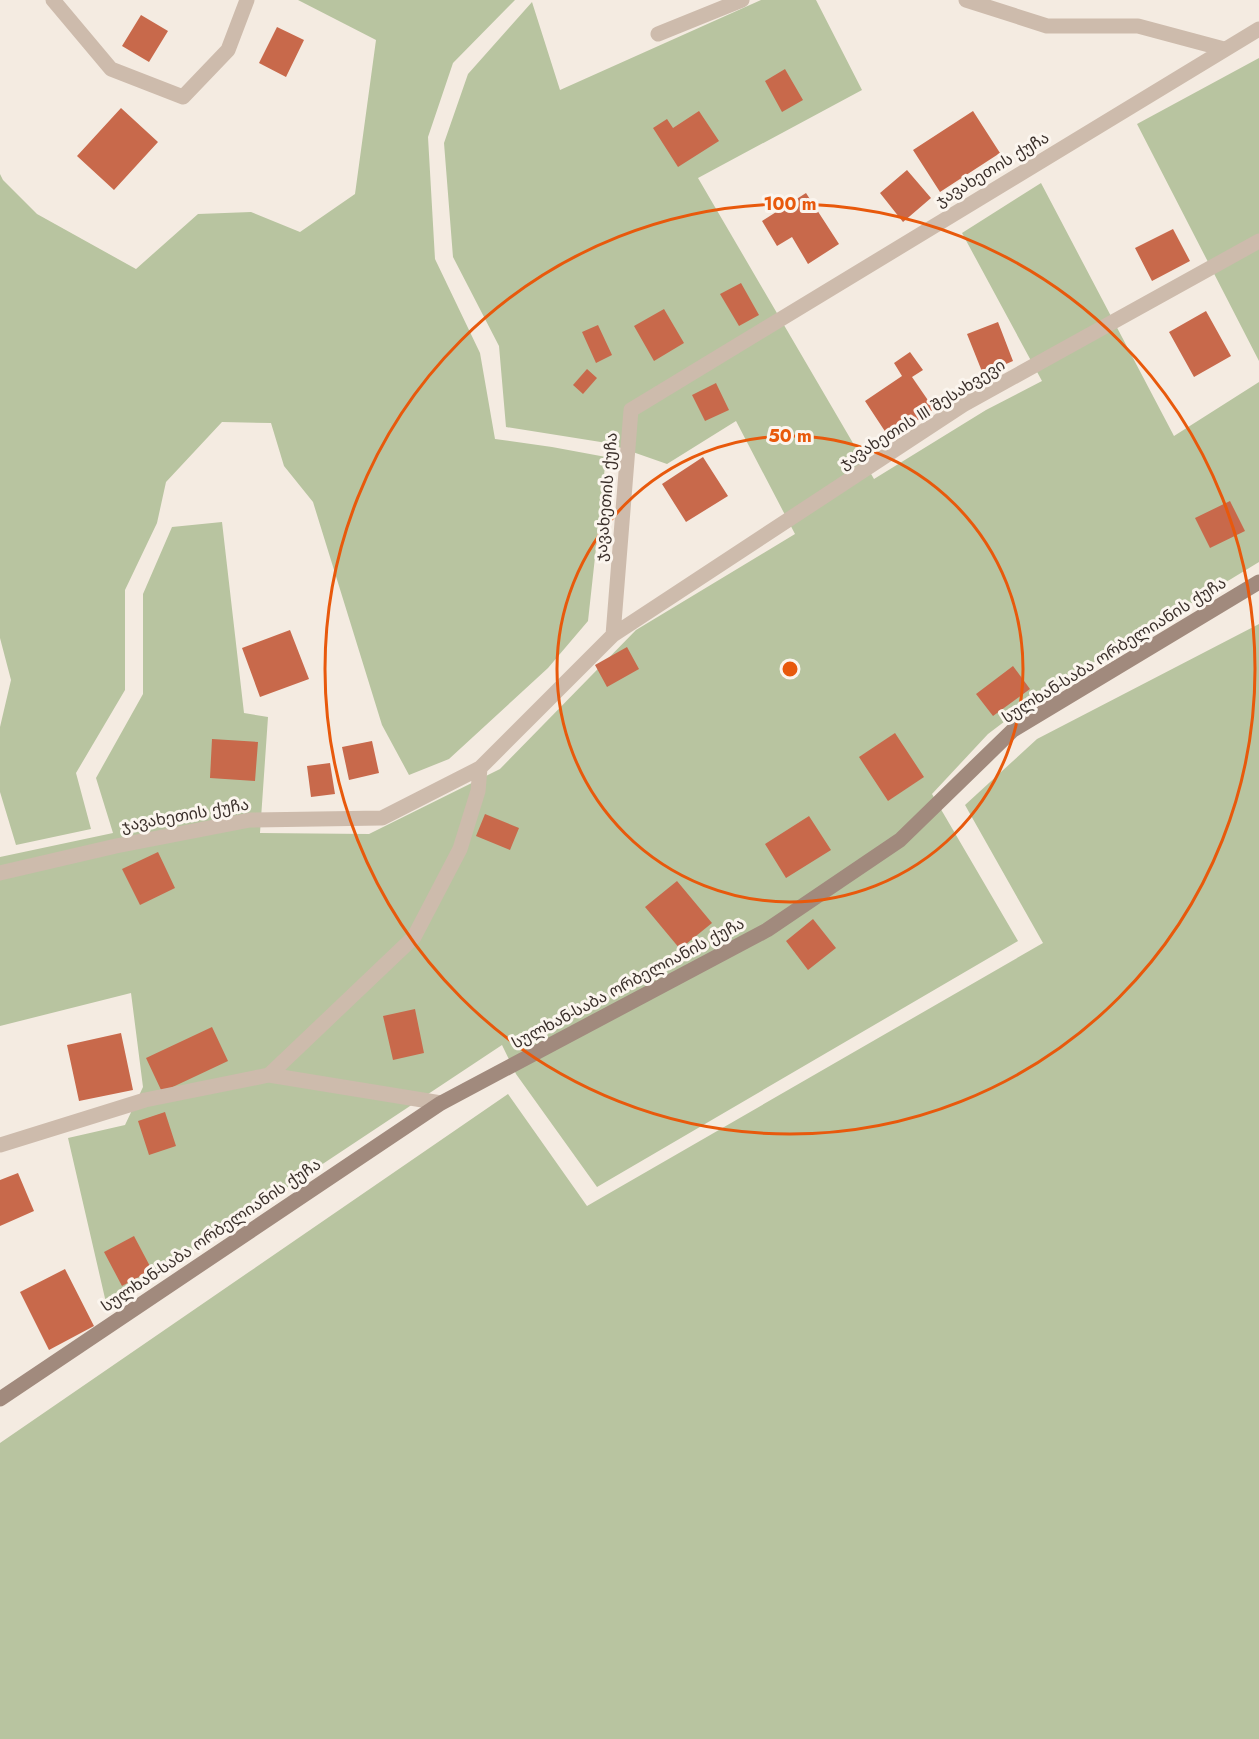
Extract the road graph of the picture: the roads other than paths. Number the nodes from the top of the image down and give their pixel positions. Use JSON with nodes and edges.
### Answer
{"nodes":[{"id":1,"x":53,"y":0,"type":"edge"},
{"id":2,"x":247,"y":0,"type":"edge"},
{"id":3,"x":742,"y":0,"type":"edge"},
{"id":4,"x":966,"y":0,"type":"edge"},
{"id":5,"x":1259,"y":29,"type":"edge"},
{"id":6,"x":658,"y":34,"type":"dead end"},
{"id":7,"x":1224,"y":49,"type":"junction"},
{"id":8,"x":1259,"y":240,"type":"edge"},
{"id":9,"x":1259,"y":582,"type":"edge"},
{"id":10,"x":613,"y":634,"type":"junction"},
{"id":11,"x":480,"y":768,"type":"junction"},
{"id":12,"x":0,"y":873,"type":"edge"},
{"id":13,"x":269,"y":1076,"type":"junction"},
{"id":14,"x":441,"y":1103,"type":"junction"},
{"id":15,"x":0,"y":1145,"type":"edge"},
{"id":16,"x":0,"y":1399,"type":"edge"}],
"edges":[{"from":1,"to":2,"type":"street"},
{"from":3,"to":6,"type":"street"},
{"from":4,"to":7,"type":"street"},
{"from":5,"to":7,"type":"street","name":"ჯავახეთის ქუჩა"},
{"from":7,"to":10,"type":"street","name":"ჯავახეთის ქუჩა"},
{"from":8,"to":10,"type":"street","name":"ჯავახეთის III შესახვევი"},
{"from":9,"to":14,"type":"street","name":"სულხან-საბა ორბელიანის ქუჩა"},
{"from":10,"to":11,"type":"street","name":"ჯავახეთის ქუჩა"},
{"from":11,"to":12,"type":"street","name":"ჯავახეთის ქუჩა"},
{"from":11,"to":13,"type":"street"},
{"from":13,"to":14,"type":"street"},
{"from":13,"to":15,"type":"street"},
{"from":14,"to":16,"type":"street","name":"სულხან-საბა ორბელიანის ქუჩა"}]}
